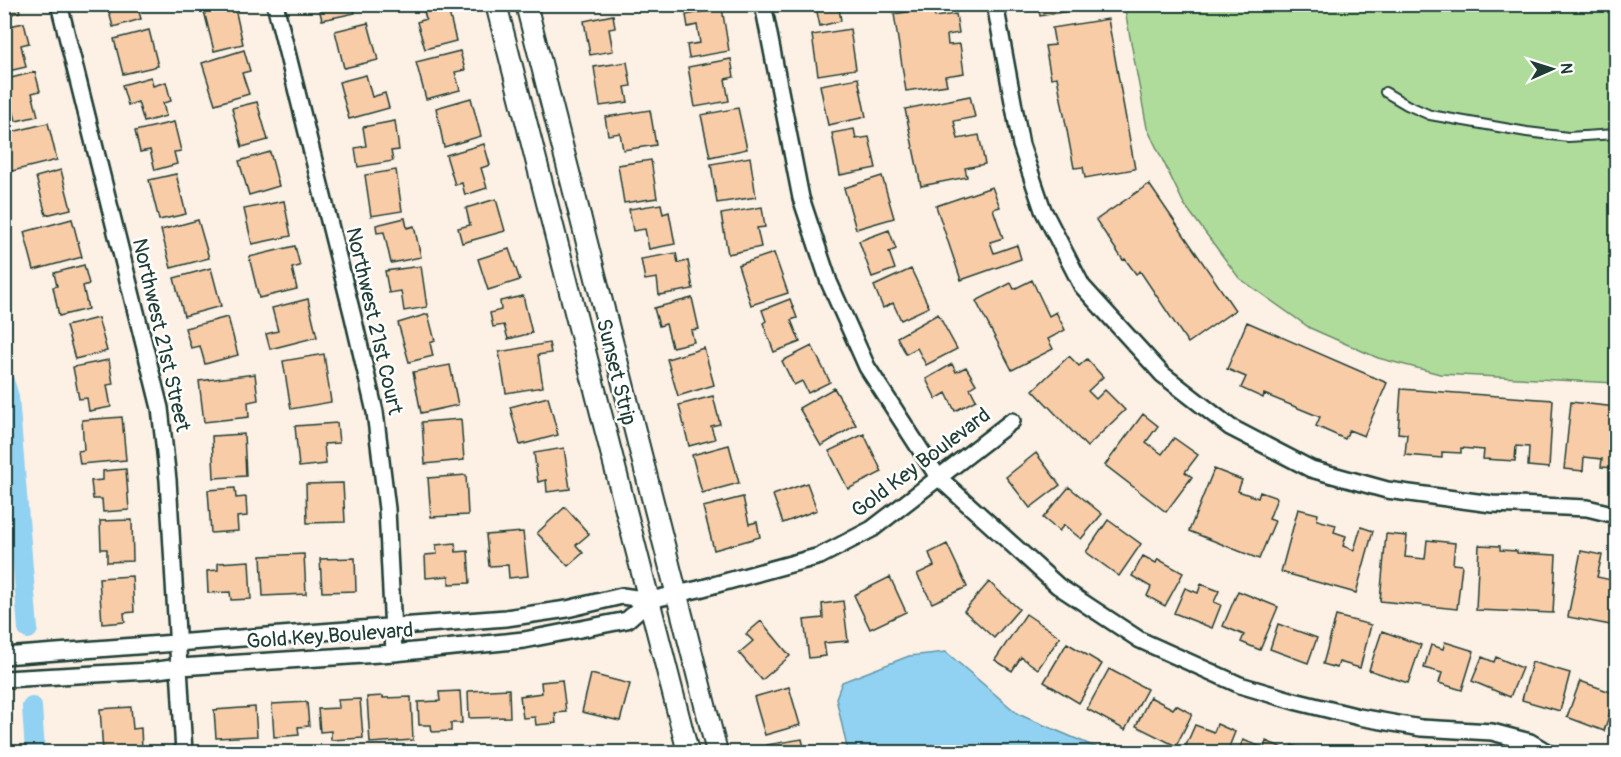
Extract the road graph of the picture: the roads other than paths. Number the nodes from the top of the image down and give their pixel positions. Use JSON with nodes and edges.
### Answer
{"nodes":[{"id":1,"x":59,"y":4,"type":"edge"},
{"id":2,"x":275,"y":4,"type":"edge"},
{"id":3,"x":496,"y":4,"type":"edge"},
{"id":4,"x":526,"y":4,"type":"edge"},
{"id":5,"x":763,"y":4,"type":"edge"},
{"id":6,"x":995,"y":4,"type":"edge"},
{"id":7,"x":1385,"y":92,"type":"dead end"},
{"id":8,"x":1617,"y":134,"type":"edge"},
{"id":9,"x":1012,"y":421,"type":"dead end"},
{"id":10,"x":938,"y":477,"type":"junction"},
{"id":11,"x":1617,"y":515,"type":"edge"},
{"id":12,"x":677,"y":594,"type":"junction"},
{"id":13,"x":650,"y":600,"type":"junction"},
{"id":14,"x":393,"y":628,"type":"junction"},
{"id":15,"x":179,"y":644,"type":"junction"},
{"id":16,"x":394,"y":653,"type":"junction"},
{"id":17,"x":4,"y":656,"type":"edge"},
{"id":18,"x":180,"y":667,"type":"junction"},
{"id":19,"x":4,"y":679,"type":"edge"},
{"id":20,"x":184,"y":753,"type":"edge"},
{"id":21,"x":688,"y":753,"type":"edge"},
{"id":22,"x":717,"y":753,"type":"edge"},
{"id":23,"x":1547,"y":753,"type":"edge"}],
"edges":[{"from":1,"to":15,"type":"street","name":"Northwest 21st Street"},
{"from":2,"to":14,"type":"street","name":"Northwest 21st Court"},
{"from":3,"to":13,"type":"street","name":"Sunset Strip"},
{"from":4,"to":12,"type":"street","name":"Sunset Strip"},
{"from":5,"to":10,"type":"street"},
{"from":6,"to":11,"type":"street"},
{"from":7,"to":8,"type":"lane"},
{"from":9,"to":10,"type":"street","name":"Gold Key Boulevard"},
{"from":10,"to":12,"type":"street","name":"Gold Key Boulevard"},
{"from":10,"to":23,"type":"street"},
{"from":12,"to":13,"type":"street","name":"Gold Key Boulevard"},
{"from":12,"to":22,"type":"street","name":"Sunset Strip"},
{"from":13,"to":14,"type":"street","name":"Gold Key Boulevard"},
{"from":13,"to":16,"type":"street","name":"Gold Key Boulevard"},
{"from":13,"to":21,"type":"street","name":"Sunset Strip"},
{"from":14,"to":15,"type":"street","name":"Gold Key Boulevard"},
{"from":14,"to":16,"type":"street","name":"Northwest 21st Court"},
{"from":15,"to":17,"type":"street","name":"Gold Key Boulevard"},
{"from":15,"to":18,"type":"street","name":"Northwest 21st Street"},
{"from":16,"to":18,"type":"street","name":"Gold Key Boulevard"},
{"from":18,"to":19,"type":"street","name":"Gold Key Boulevard"},
{"from":18,"to":20,"type":"street","name":"Northwest 21st Street"}]}
